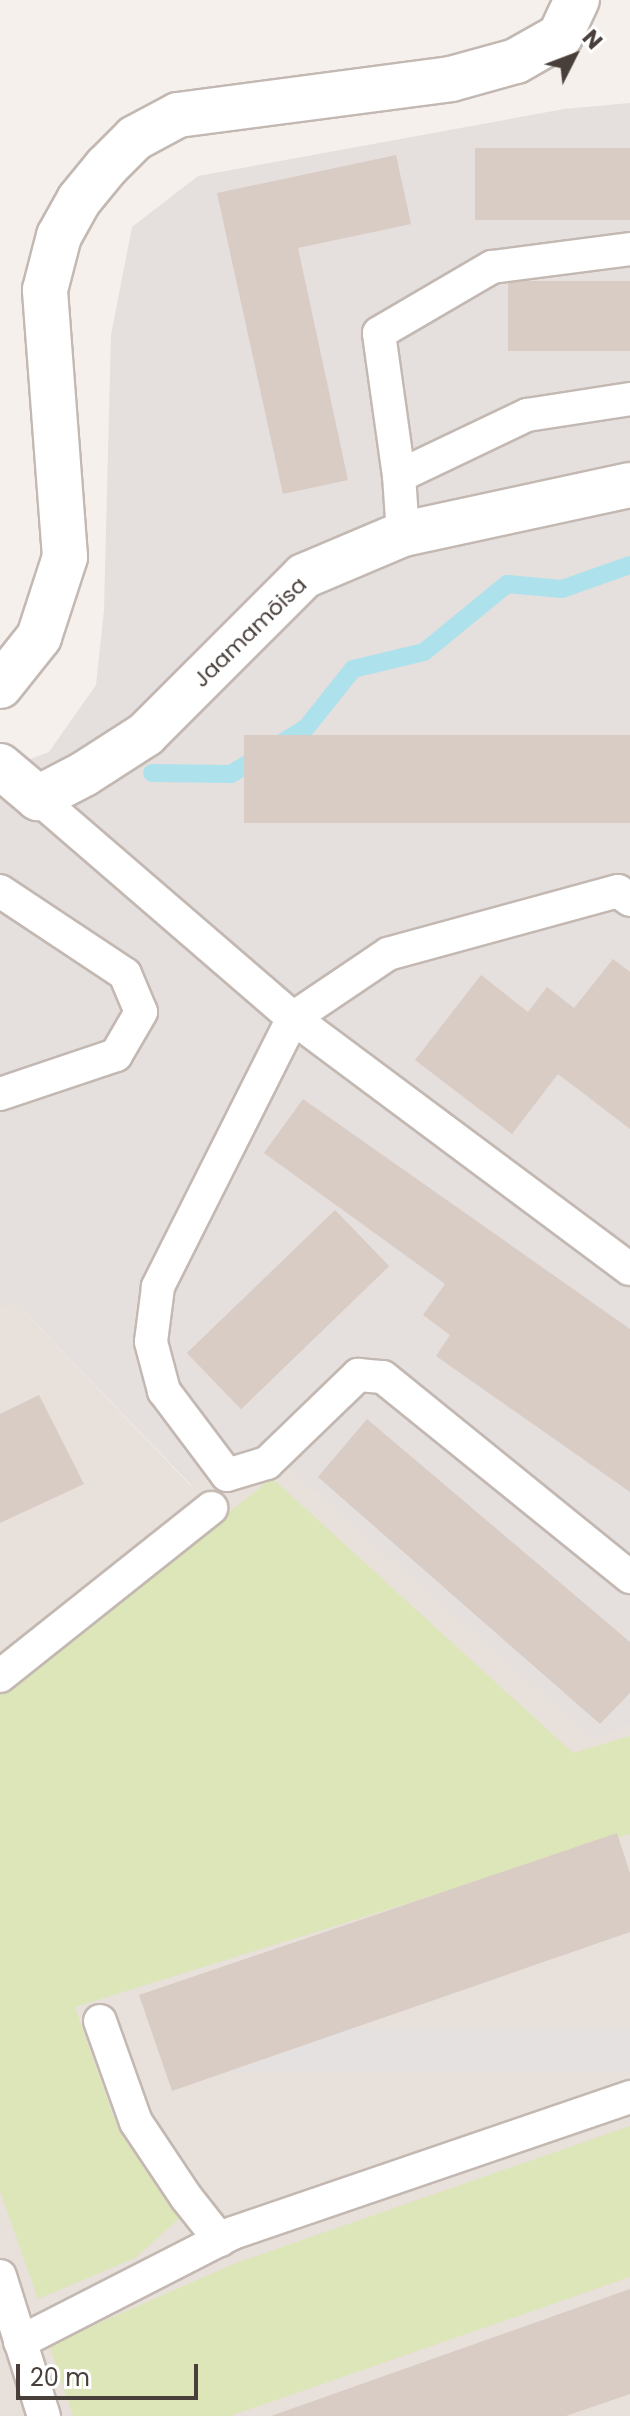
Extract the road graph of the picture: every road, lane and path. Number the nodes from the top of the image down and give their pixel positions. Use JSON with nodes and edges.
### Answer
{"nodes":[{"id":1,"x":577,"y":0,"type":"edge"},
{"id":2,"x":630,"y":249,"type":"edge"},
{"id":3,"x":630,"y":399,"type":"edge"},
{"id":4,"x":399,"y":476,"type":"junction"},
{"id":5,"x":630,"y":485,"type":"edge"},
{"id":6,"x":403,"y":534,"type":"junction"},
{"id":7,"x":0,"y":686,"type":"edge"},
{"id":8,"x":0,"y":766,"type":"edge"},
{"id":9,"x":38,"y":798,"type":"junction"},
{"id":10,"x":0,"y":891,"type":"edge"},
{"id":11,"x":626,"y":893,"type":"edge"},
{"id":12,"x":293,"y":1018,"type":"junction"},
{"id":13,"x":0,"y":1094,"type":"edge"},
{"id":14,"x":630,"y":1269,"type":"edge"},
{"id":15,"x":211,"y":1508,"type":"dead end"},
{"id":16,"x":630,"y":1577,"type":"edge"},
{"id":17,"x":0,"y":1676,"type":"edge"},
{"id":18,"x":100,"y":2021,"type":"dead end"},
{"id":19,"x":630,"y":2097,"type":"edge"},
{"id":20,"x":220,"y":2240,"type":"junction"},
{"id":21,"x":0,"y":2276,"type":"edge"},
{"id":22,"x":20,"y":2342,"type":"junction"},
{"id":23,"x":44,"y":2416,"type":"edge"}],
"edges":[{"from":1,"to":7,"type":"street"},
{"from":2,"to":4,"type":"lane"},
{"from":3,"to":4,"type":"lane"},
{"from":4,"to":6,"type":"lane"},
{"from":5,"to":6,"type":"street","name":"Jaamamõisa"},
{"from":6,"to":9,"type":"street","name":"Jaamamõisa"},
{"from":8,"to":9,"type":"street"},
{"from":9,"to":12,"type":"lane"},
{"from":10,"to":13,"type":"lane"},
{"from":11,"to":12,"type":"lane"},
{"from":12,"to":14,"type":"lane"},
{"from":12,"to":16,"type":"lane"},
{"from":15,"to":17,"type":"lane"},
{"from":18,"to":20,"type":"lane"},
{"from":19,"to":20,"type":"lane"},
{"from":20,"to":22,"type":"lane"},
{"from":21,"to":22,"type":"lane"},
{"from":22,"to":23,"type":"lane"}]}
